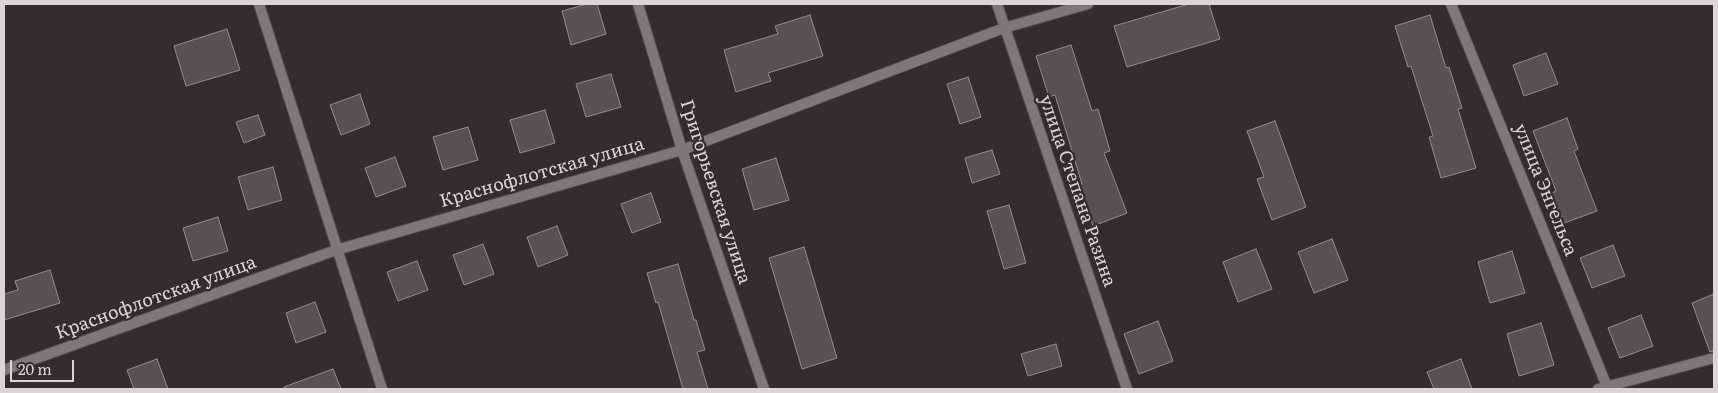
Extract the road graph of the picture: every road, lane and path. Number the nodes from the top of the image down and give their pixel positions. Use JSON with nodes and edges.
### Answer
{"nodes":[{"id":1,"x":259,"y":4,"type":"edge"},
{"id":2,"x":638,"y":4,"type":"edge"},
{"id":3,"x":997,"y":4,"type":"edge"},
{"id":4,"x":1088,"y":4,"type":"edge"},
{"id":5,"x":1451,"y":4,"type":"edge"},
{"id":6,"x":1004,"y":28,"type":"junction"},
{"id":7,"x":682,"y":150,"type":"junction"},
{"id":8,"x":336,"y":250,"type":"junction"},
{"id":9,"x":1714,"y":358,"type":"edge"},
{"id":10,"x":4,"y":370,"type":"edge"},
{"id":11,"x":1604,"y":388,"type":"edge"},
{"id":12,"x":382,"y":389,"type":"edge"},
{"id":13,"x":764,"y":389,"type":"edge"},
{"id":14,"x":1127,"y":389,"type":"edge"}],
"edges":[{"from":1,"to":8,"type":"street"},
{"from":2,"to":7,"type":"street","name":"Григорьевская улица"},
{"from":3,"to":6,"type":"street","name":"улица Степана Разина"},
{"from":4,"to":6,"type":"street","name":"Краснофлотская улица"},
{"from":5,"to":11,"type":"street","name":"улица Энгельса"},
{"from":6,"to":7,"type":"street","name":"Краснофлотская улица"},
{"from":6,"to":14,"type":"street","name":"улица Степана Разина"},
{"from":7,"to":8,"type":"street","name":"Краснофлотская улица"},
{"from":7,"to":13,"type":"street","name":"Григорьевская улица"},
{"from":8,"to":10,"type":"street","name":"Краснофлотская улица"},
{"from":8,"to":12,"type":"street"},
{"from":9,"to":11,"type":"street"}]}
